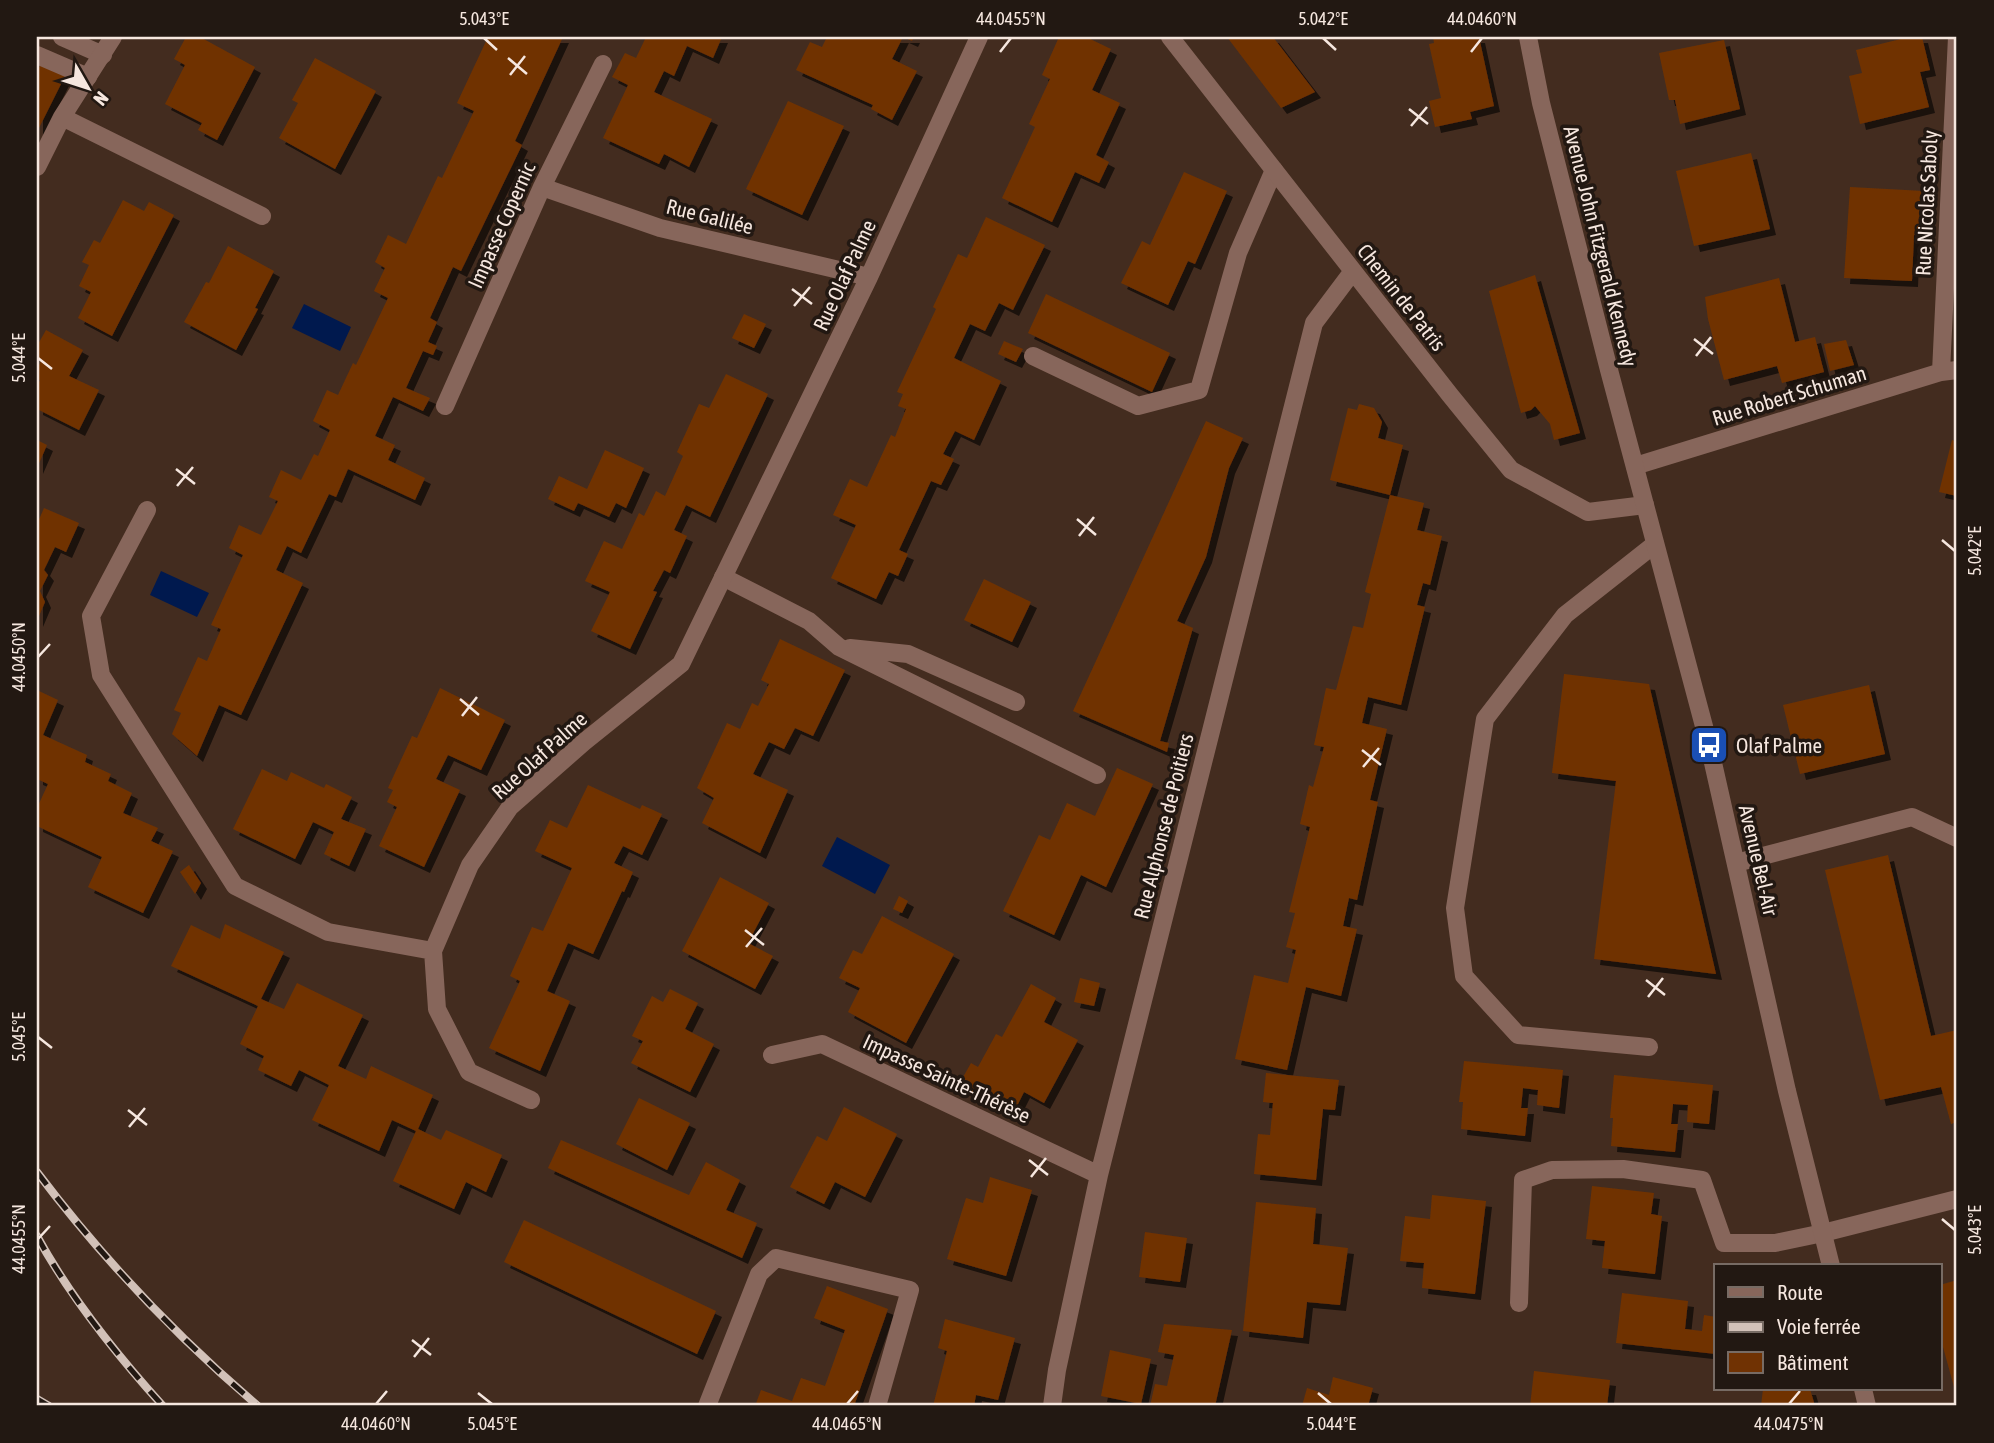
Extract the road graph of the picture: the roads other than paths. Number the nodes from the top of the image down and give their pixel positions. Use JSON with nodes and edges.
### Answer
{"nodes":[{"id":1,"x":62,"y":37,"type":"edge"},
{"id":2,"x":113,"y":37,"type":"edge"},
{"id":3,"x":979,"y":37,"type":"edge"},
{"id":4,"x":1170,"y":37,"type":"edge"},
{"id":5,"x":1528,"y":37,"type":"edge"},
{"id":6,"x":1957,"y":37,"type":"edge"},
{"id":7,"x":37,"y":55,"type":"edge"},
{"id":8,"x":103,"y":55,"type":"junction"},
{"id":9,"x":603,"y":64,"type":"dead end"},
{"id":10,"x":88,"y":77,"type":"junction"},
{"id":11,"x":62,"y":117,"type":"junction"},
{"id":12,"x":1954,"y":156,"type":"edge"},
{"id":13,"x":37,"y":167,"type":"edge"},
{"id":14,"x":1274,"y":170,"type":"junction"},
{"id":15,"x":542,"y":187,"type":"junction"},
{"id":16,"x":262,"y":216,"type":"dead end"},
{"id":17,"x":1353,"y":271,"type":"junction"},
{"id":18,"x":869,"y":277,"type":"junction"},
{"id":19,"x":1033,"y":356,"type":"dead end"},
{"id":20,"x":1949,"y":371,"type":"edge"},
{"id":21,"x":445,"y":406,"type":"dead end"},
{"id":22,"x":1635,"y":466,"type":"junction"},
{"id":23,"x":1645,"y":505,"type":"junction"},
{"id":24,"x":147,"y":510,"type":"dead end"},
{"id":25,"x":1655,"y":544,"type":"junction"},
{"id":26,"x":723,"y":577,"type":"junction"},
{"id":27,"x":839,"y":647,"type":"junction"},
{"id":28,"x":1016,"y":702,"type":"dead end"},
{"id":29,"x":1097,"y":775,"type":"dead end"},
{"id":30,"x":1957,"y":838,"type":"edge"},
{"id":31,"x":1736,"y":863,"type":"junction"},
{"id":32,"x":433,"y":951,"type":"junction"},
{"id":33,"x":1649,"y":1046,"type":"dead end"},
{"id":34,"x":772,"y":1055,"type":"dead end"},
{"id":35,"x":531,"y":1100,"type":"dead end"},
{"id":36,"x":1099,"y":1175,"type":"junction"},
{"id":37,"x":1957,"y":1199,"type":"edge"},
{"id":38,"x":1823,"y":1233,"type":"junction"},
{"id":39,"x":1831,"y":1264,"type":"edge"},
{"id":40,"x":1519,"y":1303,"type":"dead end"},
{"id":41,"x":706,"y":1406,"type":"edge"},
{"id":42,"x":877,"y":1406,"type":"edge"},
{"id":43,"x":1052,"y":1406,"type":"edge"}],
"edges":[{"from":1,"to":8,"type":"street"},
{"from":2,"to":8,"type":"street"},
{"from":3,"to":18,"type":"street","name":"Rue Olaf Palme"},
{"from":4,"to":14,"type":"street","name":"Chemin de Patris"},
{"from":5,"to":22,"type":"street","name":"Avenue John Fitzgerald Kennedy"},
{"from":6,"to":12,"type":"street","name":"Rue Nicolas Saboly"},
{"from":7,"to":10,"type":"street"},
{"from":8,"to":10,"type":"street"},
{"from":9,"to":15,"type":"street","name":"Impasse Copernic"},
{"from":10,"to":11,"type":"street"},
{"from":11,"to":13,"type":"street"},
{"from":11,"to":16,"type":"street"},
{"from":12,"to":20,"type":"street","name":"Rue Nicolas Saboly"},
{"from":14,"to":17,"type":"street","name":"Chemin de Patris"},
{"from":14,"to":19,"type":"street"},
{"from":15,"to":18,"type":"street","name":"Rue Galilée"},
{"from":15,"to":21,"type":"street","name":"Impasse Copernic"},
{"from":17,"to":23,"type":"street","name":"Chemin de Patris"},
{"from":17,"to":36,"type":"street","name":"Rue Alphonse de Poitiers"},
{"from":18,"to":26,"type":"street","name":"Rue Olaf Palme"},
{"from":20,"to":22,"type":"street","name":"Rue Robert Schuman"},
{"from":22,"to":23,"type":"street","name":"Avenue Bel-Air"},
{"from":23,"to":25,"type":"street","name":"Avenue Bel-Air"},
{"from":24,"to":32,"type":"street"},
{"from":25,"to":31,"type":"street","name":"Avenue Bel-Air"},
{"from":25,"to":33,"type":"street"},
{"from":26,"to":27,"type":"street"},
{"from":26,"to":32,"type":"street","name":"Rue Olaf Palme"},
{"from":27,"to":28,"type":"street"},
{"from":27,"to":29,"type":"street"},
{"from":30,"to":31,"type":"street"},
{"from":31,"to":38,"type":"street","name":"Avenue Bel-Air"},
{"from":32,"to":35,"type":"street"},
{"from":34,"to":36,"type":"street","name":"Impasse Sainte-Thérèse"},
{"from":36,"to":43,"type":"street","name":"Rue Alphonse de Poitiers"},
{"from":37,"to":38,"type":"street"},
{"from":38,"to":39,"type":"street","name":"Avenue Bel-Air"},
{"from":38,"to":40,"type":"street"},
{"from":41,"to":42,"type":"street"}]}
